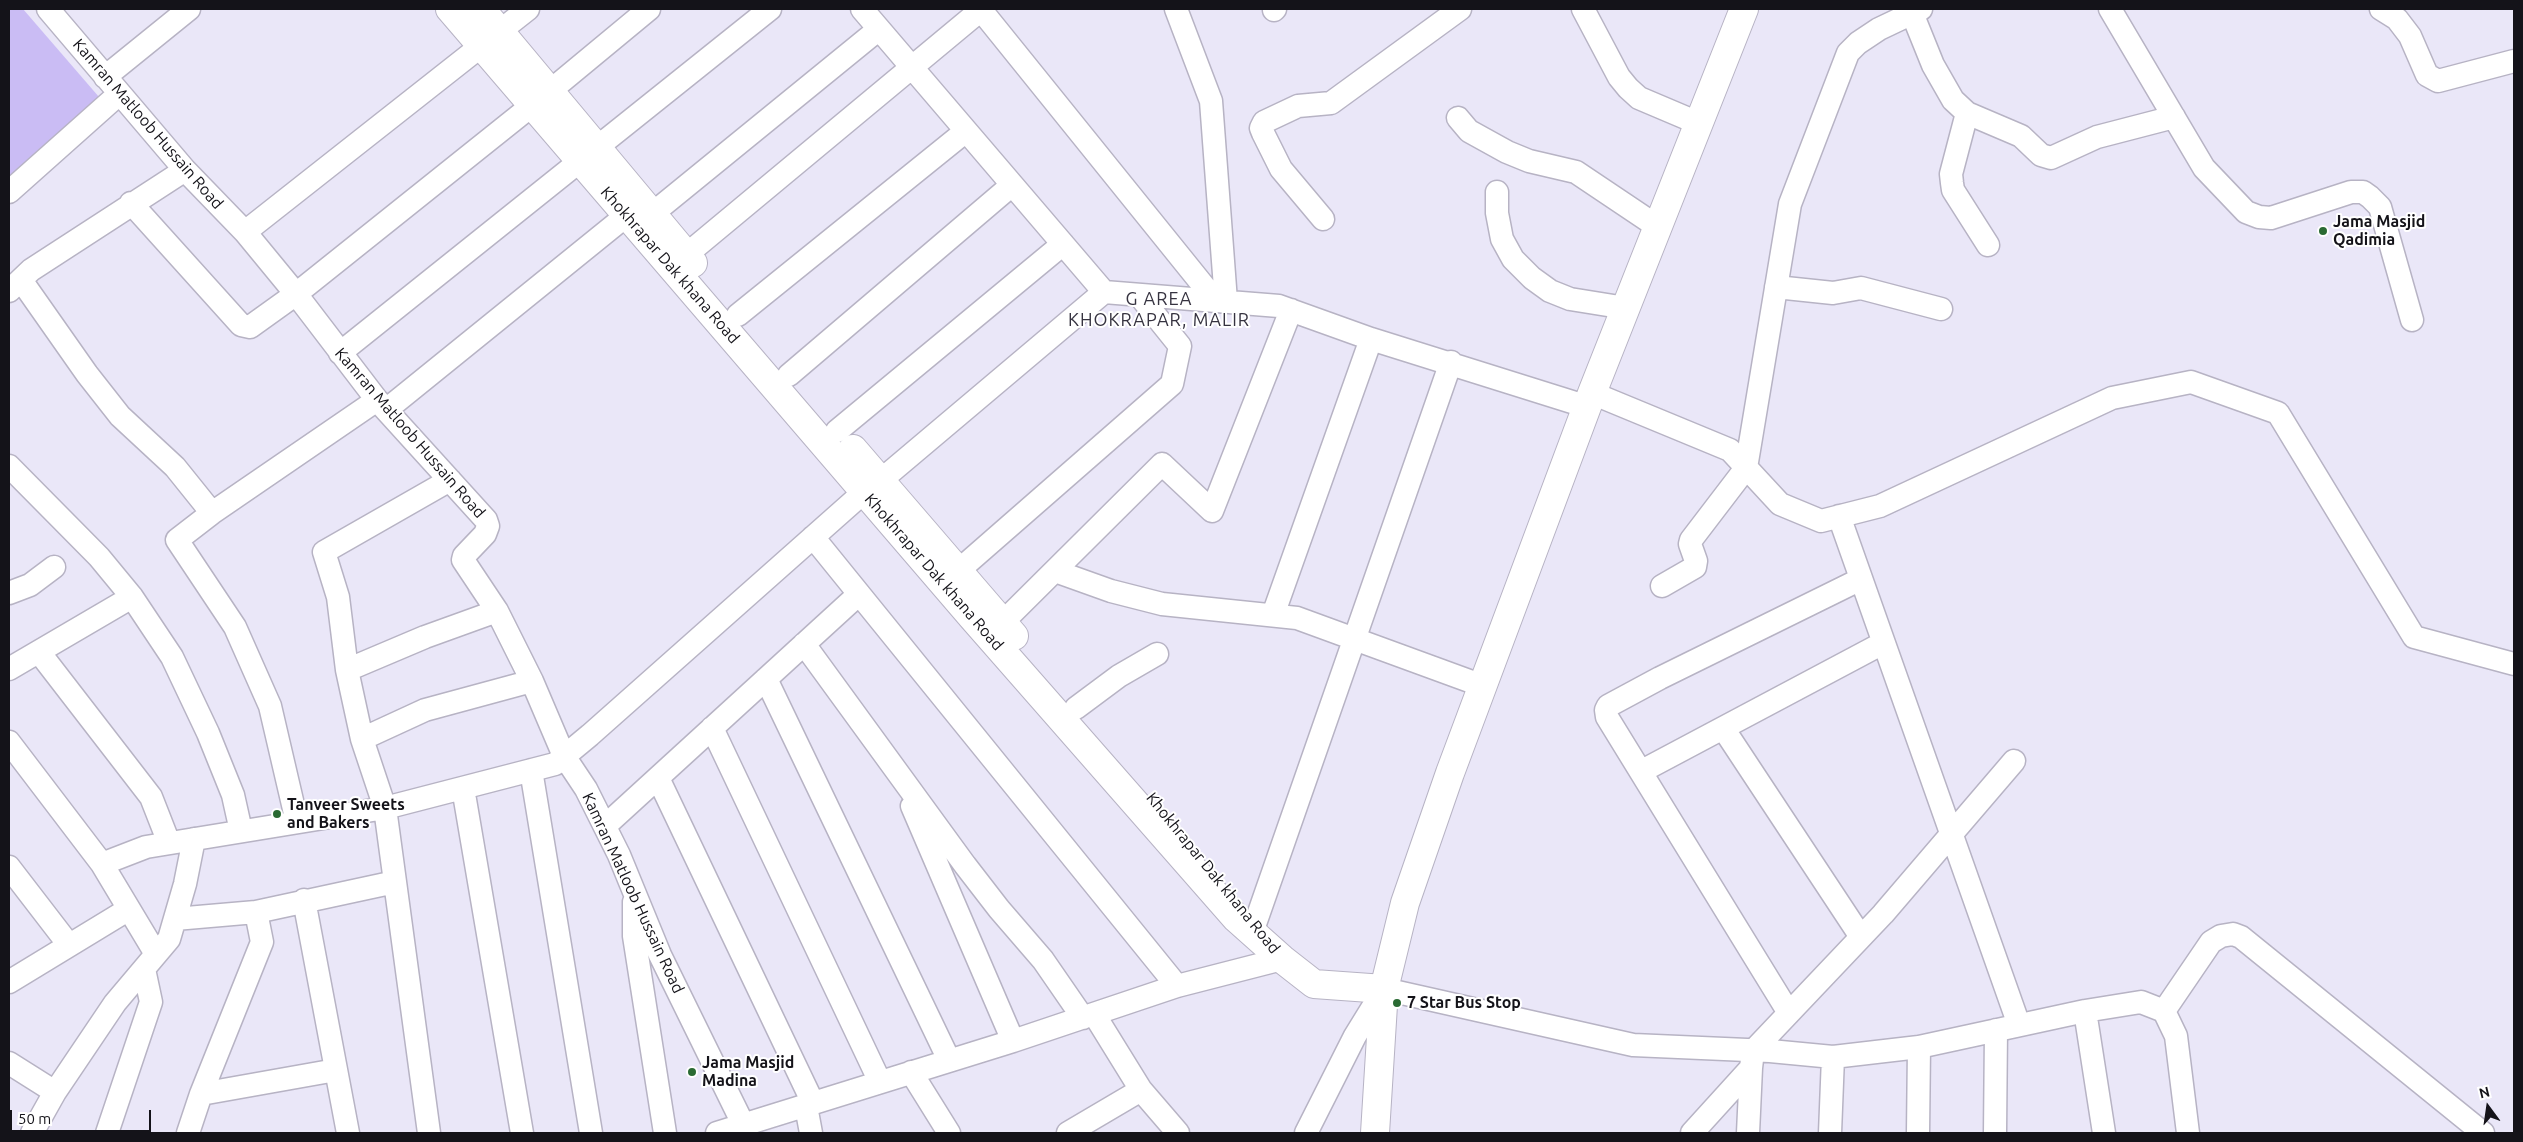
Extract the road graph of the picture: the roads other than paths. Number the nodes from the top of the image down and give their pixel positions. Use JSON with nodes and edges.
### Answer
{"nodes":[{"id":1,"x":189,"y":9,"type":"edge"},
{"id":2,"x":450,"y":9,"type":"edge"},
{"id":3,"x":481,"y":9,"type":"edge"},
{"id":4,"x":528,"y":9,"type":"edge"},
{"id":5,"x":649,"y":9,"type":"edge"},
{"id":6,"x":770,"y":9,"type":"edge"},
{"id":7,"x":862,"y":9,"type":"edge"},
{"id":8,"x":981,"y":9,"type":"edge"},
{"id":9,"x":1176,"y":9,"type":"edge"},
{"id":10,"x":1460,"y":9,"type":"edge"},
{"id":11,"x":1583,"y":9,"type":"edge"},
{"id":12,"x":1744,"y":9,"type":"edge"},
{"id":13,"x":2110,"y":9,"type":"edge"},
{"id":14,"x":2382,"y":9,"type":"edge"},
{"id":15,"x":1917,"y":11,"type":"edge"},
{"id":16,"x":59,"y":13,"type":"edge"},
{"id":17,"x":879,"y":29,"type":"junction"},
{"id":18,"x":490,"y":38,"type":"junction"},
{"id":19,"x":2514,"y":61,"type":"edge"},
{"id":20,"x":912,"y":68,"type":"junction"},
{"id":21,"x":105,"y":77,"type":"junction"},
{"id":22,"x":119,"y":94,"type":"junction"},
{"id":23,"x":541,"y":98,"type":"junction"},
{"id":24,"x":1967,"y":113,"type":"junction"},
{"id":25,"x":2174,"y":117,"type":"junction"},
{"id":26,"x":1458,"y":118,"type":"dead end"},
{"id":27,"x":1698,"y":123,"type":"junction"},
{"id":28,"x":966,"y":131,"type":"junction"},
{"id":29,"x":588,"y":154,"type":"junction"},
{"id":30,"x":185,"y":170,"type":"junction"},
{"id":31,"x":1012,"y":185,"type":"junction"},
{"id":32,"x":9,"y":192,"type":"edge"},
{"id":33,"x":1497,"y":192,"type":"dead end"},
{"id":34,"x":131,"y":203,"type":"junction"},
{"id":35,"x":639,"y":215,"type":"junction"},
{"id":36,"x":1323,"y":218,"type":"dead end"},
{"id":37,"x":1658,"y":226,"type":"junction"},
{"id":38,"x":245,"y":232,"type":"junction"},
{"id":39,"x":1063,"y":244,"type":"junction"},
{"id":40,"x":1988,"y":245,"type":"dead end"},
{"id":41,"x":686,"y":255,"type":"junction"},
{"id":42,"x":15,"y":285,"type":"edge"},
{"id":43,"x":1776,"y":287,"type":"junction"},
{"id":44,"x":1104,"y":292,"type":"junction"},
{"id":45,"x":296,"y":294,"type":"junction"},
{"id":46,"x":1139,"y":295,"type":"junction"},
{"id":47,"x":1221,"y":301,"type":"junction"},
{"id":48,"x":1626,"y":308,"type":"junction"},
{"id":49,"x":1941,"y":309,"type":"dead end"},
{"id":50,"x":1291,"y":310,"type":"junction"},
{"id":51,"x":738,"y":315,"type":"junction"},
{"id":52,"x":2412,"y":320,"type":"dead end"},
{"id":53,"x":1371,"y":339,"type":"junction"},
{"id":54,"x":340,"y":353,"type":"junction"},
{"id":55,"x":1451,"y":362,"type":"junction"},
{"id":56,"x":789,"y":375,"type":"junction"},
{"id":57,"x":1590,"y":400,"type":"junction"},
{"id":58,"x":382,"y":405,"type":"junction"},
{"id":59,"x":837,"y":431,"type":"junction"},
{"id":60,"x":9,"y":466,"type":"edge"},
{"id":61,"x":1746,"y":468,"type":"junction"},
{"id":62,"x":450,"y":480,"type":"junction"},
{"id":63,"x":872,"y":486,"type":"junction"},
{"id":64,"x":212,"y":513,"type":"junction"},
{"id":65,"x":1839,"y":516,"type":"junction"},
{"id":66,"x":813,"y":537,"type":"junction"},
{"id":67,"x":54,"y":567,"type":"dead end"},
{"id":68,"x":958,"y":571,"type":"junction"},
{"id":69,"x":1055,"y":571,"type":"junction"},
{"id":70,"x":1861,"y":579,"type":"junction"},
{"id":71,"x":1662,"y":586,"type":"dead end"},
{"id":72,"x":9,"y":593,"type":"edge"},
{"id":73,"x":859,"y":594,"type":"junction"},
{"id":74,"x":132,"y":597,"type":"junction"},
{"id":75,"x":497,"y":611,"type":"junction"},
{"id":76,"x":1273,"y":614,"type":"junction"},
{"id":77,"x":1002,"y":623,"type":"junction"},
{"id":78,"x":1355,"y":640,"type":"junction"},
{"id":79,"x":1883,"y":643,"type":"junction"},
{"id":80,"x":804,"y":644,"type":"junction"},
{"id":81,"x":39,"y":652,"type":"junction"},
{"id":82,"x":1157,"y":654,"type":"dead end"},
{"id":83,"x":2514,"y":664,"type":"edge"},
{"id":84,"x":9,"y":669,"type":"edge"},
{"id":85,"x":347,"y":670,"type":"junction"},
{"id":86,"x":766,"y":679,"type":"junction"},
{"id":87,"x":532,"y":681,"type":"junction"},
{"id":88,"x":1483,"y":686,"type":"junction"},
{"id":89,"x":1076,"y":708,"type":"junction"},
{"id":90,"x":712,"y":728,"type":"junction"},
{"id":91,"x":1723,"y":728,"type":"junction"},
{"id":92,"x":362,"y":739,"type":"junction"},
{"id":93,"x":9,"y":742,"type":"edge"},
{"id":94,"x":564,"y":756,"type":"junction"},
{"id":95,"x":2014,"y":761,"type":"dead end"},
{"id":96,"x":531,"y":770,"type":"junction"},
{"id":97,"x":897,"y":771,"type":"junction"},
{"id":98,"x":1642,"y":771,"type":"junction"},
{"id":99,"x":658,"y":778,"type":"junction"},
{"id":100,"x":463,"y":788,"type":"junction"},
{"id":101,"x":385,"y":808,"type":"junction"},
{"id":102,"x":297,"y":822,"type":"junction"},
{"id":103,"x":605,"y":826,"type":"junction"},
{"id":104,"x":241,"y":831,"type":"junction"},
{"id":105,"x":1951,"y":833,"type":"junction"},
{"id":106,"x":194,"y":839,"type":"junction"},
{"id":107,"x":169,"y":843,"type":"junction"},
{"id":108,"x":102,"y":864,"type":"junction"},
{"id":109,"x":9,"y":867,"type":"edge"},
{"id":110,"x":395,"y":882,"type":"junction"},
{"id":111,"x":634,"y":890,"type":"junction"},
{"id":112,"x":304,"y":900,"type":"junction"},
{"id":113,"x":129,"y":909,"type":"junction"},
{"id":114,"x":256,"y":912,"type":"junction"},
{"id":115,"x":175,"y":919,"type":"junction"},
{"id":116,"x":1255,"y":924,"type":"junction"},
{"id":117,"x":1861,"y":937,"type":"junction"},
{"id":118,"x":69,"y":945,"type":"junction"},
{"id":119,"x":1282,"y":959,"type":"junction"},
{"id":120,"x":150,"y":962,"type":"junction"},
{"id":121,"x":9,"y":981,"type":"edge"},
{"id":122,"x":1177,"y":986,"type":"junction"},
{"id":123,"x":1384,"y":989,"type":"junction"},
{"id":124,"x":2085,"y":1011,"type":"junction"},
{"id":125,"x":2164,"y":1011,"type":"junction"},
{"id":126,"x":1790,"y":1012,"type":"junction"},
{"id":127,"x":1088,"y":1016,"type":"junction"},
{"id":128,"x":2019,"y":1025,"type":"junction"},
{"id":129,"x":1996,"y":1030,"type":"junction"},
{"id":130,"x":1013,"y":1042,"type":"junction"},
{"id":131,"x":1920,"y":1047,"type":"junction"},
{"id":132,"x":1834,"y":1057,"type":"junction"},
{"id":133,"x":1752,"y":1059,"type":"junction"},
{"id":134,"x":949,"y":1060,"type":"junction"},
{"id":135,"x":9,"y":1064,"type":"edge"},
{"id":136,"x":336,"y":1070,"type":"junction"},
{"id":137,"x":911,"y":1072,"type":"junction"},
{"id":138,"x":880,"y":1082,"type":"junction"},
{"id":139,"x":1141,"y":1090,"type":"junction"},
{"id":140,"x":55,"y":1092,"type":"junction"},
{"id":141,"x":201,"y":1094,"type":"junction"},
{"id":142,"x":810,"y":1104,"type":"junction"},
{"id":143,"x":744,"y":1130,"type":"edge"},
{"id":144,"x":32,"y":1133,"type":"edge"},
{"id":145,"x":107,"y":1133,"type":"edge"},
{"id":146,"x":188,"y":1133,"type":"edge"},
{"id":147,"x":348,"y":1133,"type":"edge"},
{"id":148,"x":429,"y":1133,"type":"edge"},
{"id":149,"x":522,"y":1133,"type":"edge"},
{"id":150,"x":591,"y":1133,"type":"edge"},
{"id":151,"x":665,"y":1133,"type":"edge"},
{"id":152,"x":717,"y":1133,"type":"edge"},
{"id":153,"x":811,"y":1133,"type":"edge"},
{"id":154,"x":949,"y":1133,"type":"edge"},
{"id":155,"x":1068,"y":1133,"type":"edge"},
{"id":156,"x":1178,"y":1133,"type":"edge"},
{"id":157,"x":1306,"y":1133,"type":"edge"},
{"id":158,"x":1375,"y":1133,"type":"edge"},
{"id":159,"x":1692,"y":1133,"type":"edge"},
{"id":160,"x":1748,"y":1133,"type":"edge"},
{"id":161,"x":1830,"y":1133,"type":"edge"},
{"id":162,"x":1918,"y":1133,"type":"edge"},
{"id":163,"x":1995,"y":1133,"type":"edge"},
{"id":164,"x":2104,"y":1133,"type":"edge"},
{"id":165,"x":2188,"y":1133,"type":"edge"},
{"id":166,"x":2483,"y":1133,"type":"edge"}],
"edges":[{"from":1,"to":21,"type":"street"},
{"from":2,"to":18,"type":"street","name":"Khokhrapar Dak khana Road"},
{"from":3,"to":18,"type":"street","name":"Khokhrapar Dak khana Road"},
{"from":4,"to":18,"type":"street"},
{"from":5,"to":23,"type":"street"},
{"from":6,"to":29,"type":"street"},
{"from":7,"to":17,"type":"street"},
{"from":8,"to":20,"type":"street"},
{"from":8,"to":47,"type":"street"},
{"from":9,"to":47,"type":"street"},
{"from":10,"to":36,"type":"street"},
{"from":11,"to":27,"type":"street"},
{"from":12,"to":27,"type":"street"},
{"from":13,"to":25,"type":"street"},
{"from":14,"to":19,"type":"street"},
{"from":15,"to":24,"type":"street"},
{"from":15,"to":43,"type":"street"},
{"from":16,"to":21,"type":"street","name":"Kamran Matloob Hussain Road"},
{"from":17,"to":20,"type":"street"},
{"from":17,"to":35,"type":"street"},
{"from":18,"to":23,"type":"street","name":"Khokhrapar Dak khana Road"},
{"from":18,"to":38,"type":"street"},
{"from":20,"to":28,"type":"street"},
{"from":20,"to":41,"type":"street"},
{"from":21,"to":22,"type":"street","name":"Kamran Matloob Hussain Road"},
{"from":22,"to":30,"type":"street","name":"Kamran Matloob Hussain Road"},
{"from":22,"to":32,"type":"street"},
{"from":23,"to":29,"type":"street","name":"Khokhrapar Dak khana Road"},
{"from":23,"to":45,"type":"street"},
{"from":24,"to":25,"type":"street"},
{"from":24,"to":40,"type":"street"},
{"from":25,"to":52,"type":"street"},
{"from":26,"to":37,"type":"street"},
{"from":27,"to":37,"type":"street"},
{"from":28,"to":31,"type":"street"},
{"from":28,"to":51,"type":"street"},
{"from":29,"to":35,"type":"street","name":"Khokhrapar Dak khana Road"},
{"from":29,"to":54,"type":"street"},
{"from":30,"to":34,"type":"street"},
{"from":30,"to":38,"type":"street","name":"Kamran Matloob Hussain Road"},
{"from":31,"to":39,"type":"street"},
{"from":31,"to":56,"type":"street"},
{"from":33,"to":48,"type":"street"},
{"from":34,"to":42,"type":"street"},
{"from":34,"to":45,"type":"street"},
{"from":35,"to":41,"type":"street","name":"Khokhrapar Dak khana Road"},
{"from":35,"to":58,"type":"street"},
{"from":35,"to":63,"type":"street","name":"Khokhrapar Dak khana Road"},
{"from":37,"to":48,"type":"street"},
{"from":38,"to":45,"type":"street","name":"Kamran Matloob Hussain Road"},
{"from":39,"to":44,"type":"street"},
{"from":39,"to":59,"type":"street"},
{"from":41,"to":51,"type":"street","name":"Khokhrapar Dak khana Road"},
{"from":42,"to":64,"type":"street"},
{"from":43,"to":49,"type":"street"},
{"from":43,"to":61,"type":"street"},
{"from":44,"to":46,"type":"street"},
{"from":44,"to":63,"type":"street"},
{"from":45,"to":54,"type":"street","name":"Kamran Matloob Hussain Road"},
{"from":46,"to":47,"type":"street"},
{"from":46,"to":68,"type":"street"},
{"from":47,"to":50,"type":"street"},
{"from":48,"to":57,"type":"street"},
{"from":50,"to":53,"type":"street"},
{"from":50,"to":69,"type":"street"},
{"from":51,"to":56,"type":"street","name":"Khokhrapar Dak khana Road"},
{"from":53,"to":55,"type":"street"},
{"from":53,"to":76,"type":"street"},
{"from":54,"to":58,"type":"street","name":"Kamran Matloob Hussain Road"},
{"from":55,"to":57,"type":"street"},
{"from":55,"to":78,"type":"street"},
{"from":56,"to":59,"type":"street","name":"Khokhrapar Dak khana Road"},
{"from":57,"to":61,"type":"street"},
{"from":57,"to":88,"type":"street"},
{"from":58,"to":62,"type":"street","name":"Kamran Matloob Hussain Road"},
{"from":58,"to":64,"type":"street"},
{"from":59,"to":63,"type":"street","name":"Khokhrapar Dak khana Road"},
{"from":60,"to":74,"type":"street"},
{"from":61,"to":65,"type":"street"},
{"from":61,"to":71,"type":"street"},
{"from":62,"to":75,"type":"street","name":"Kamran Matloob Hussain Road"},
{"from":62,"to":85,"type":"street"},
{"from":63,"to":66,"type":"street"},
{"from":63,"to":68,"type":"street","name":"Khokhrapar Dak khana Road"},
{"from":63,"to":119,"type":"street","name":"Khokhrapar Dak khana Road"},
{"from":64,"to":102,"type":"street"},
{"from":65,"to":70,"type":"street"},
{"from":65,"to":83,"type":"street"},
{"from":66,"to":73,"type":"street"},
{"from":66,"to":94,"type":"street"},
{"from":67,"to":72,"type":"street"},
{"from":68,"to":77,"type":"street","name":"Khokhrapar Dak khana Road"},
{"from":69,"to":76,"type":"street"},
{"from":69,"to":77,"type":"street"},
{"from":70,"to":79,"type":"street"},
{"from":70,"to":98,"type":"street"},
{"from":73,"to":80,"type":"street"},
{"from":73,"to":122,"type":"street"},
{"from":74,"to":81,"type":"street"},
{"from":74,"to":104,"type":"street"},
{"from":75,"to":85,"type":"street"},
{"from":75,"to":87,"type":"street","name":"Kamran Matloob Hussain Road"},
{"from":76,"to":78,"type":"street"},
{"from":77,"to":89,"type":"street","name":"Khokhrapar Dak khana Road"},
{"from":78,"to":88,"type":"street"},
{"from":78,"to":116,"type":"street"},
{"from":79,"to":91,"type":"street"},
{"from":79,"to":105,"type":"street"},
{"from":80,"to":86,"type":"street"},
{"from":80,"to":97,"type":"street"},
{"from":81,"to":84,"type":"street"},
{"from":81,"to":107,"type":"street"},
{"from":82,"to":89,"type":"street"},
{"from":85,"to":92,"type":"street"},
{"from":86,"to":90,"type":"street"},
{"from":86,"to":134,"type":"street"},
{"from":87,"to":92,"type":"street"},
{"from":87,"to":94,"type":"street","name":"Kamran Matloob Hussain Road"},
{"from":88,"to":123,"type":"street"},
{"from":89,"to":116,"type":"street","name":"Khokhrapar Dak khana Road"},
{"from":90,"to":99,"type":"street"},
{"from":90,"to":138,"type":"street"},
{"from":91,"to":98,"type":"street"},
{"from":91,"to":117,"type":"street"},
{"from":92,"to":101,"type":"street"},
{"from":93,"to":108,"type":"street"},
{"from":94,"to":96,"type":"street"},
{"from":94,"to":103,"type":"street","name":"Kamran Matloob Hussain Road"},
{"from":95,"to":105,"type":"street"},
{"from":96,"to":100,"type":"street"},
{"from":96,"to":150,"type":"street"},
{"from":97,"to":127,"type":"street"},
{"from":97,"to":130,"type":"street"},
{"from":98,"to":126,"type":"street"},
{"from":99,"to":103,"type":"street"},
{"from":99,"to":142,"type":"street"},
{"from":100,"to":101,"type":"street"},
{"from":100,"to":149,"type":"street"},
{"from":101,"to":102,"type":"street"},
{"from":101,"to":110,"type":"street"},
{"from":102,"to":104,"type":"street"},
{"from":103,"to":111,"type":"street","name":"Kamran Matloob Hussain Road"},
{"from":104,"to":106,"type":"street"},
{"from":105,"to":117,"type":"street"},
{"from":105,"to":128,"type":"street"},
{"from":106,"to":107,"type":"street"},
{"from":106,"to":115,"type":"street"},
{"from":107,"to":108,"type":"street"},
{"from":108,"to":113,"type":"street"},
{"from":109,"to":118,"type":"street"},
{"from":110,"to":112,"type":"street"},
{"from":110,"to":148,"type":"street"},
{"from":111,"to":143,"type":"street","name":"Kamran Matloob Hussain Road"},
{"from":111,"to":151,"type":"street"},
{"from":112,"to":114,"type":"street"},
{"from":112,"to":136,"type":"street"},
{"from":113,"to":118,"type":"street"},
{"from":113,"to":120,"type":"street"},
{"from":114,"to":115,"type":"street"},
{"from":114,"to":141,"type":"street"},
{"from":115,"to":120,"type":"street"},
{"from":116,"to":119,"type":"street","name":"Khokhrapar Dak khana Road"},
{"from":117,"to":126,"type":"street"},
{"from":118,"to":121,"type":"street"},
{"from":119,"to":122,"type":"street"},
{"from":119,"to":123,"type":"street"},
{"from":120,"to":140,"type":"street"},
{"from":120,"to":145,"type":"street"},
{"from":122,"to":127,"type":"street"},
{"from":123,"to":133,"type":"street"},
{"from":123,"to":157,"type":"street"},
{"from":123,"to":158,"type":"street"},
{"from":124,"to":125,"type":"street"},
{"from":124,"to":128,"type":"street"},
{"from":124,"to":164,"type":"street"},
{"from":125,"to":165,"type":"street"},
{"from":125,"to":166,"type":"street"},
{"from":126,"to":133,"type":"street"},
{"from":127,"to":130,"type":"street"},
{"from":127,"to":139,"type":"street"},
{"from":128,"to":129,"type":"street"},
{"from":129,"to":131,"type":"street"},
{"from":129,"to":163,"type":"street"},
{"from":130,"to":134,"type":"street"},
{"from":131,"to":132,"type":"street"},
{"from":131,"to":162,"type":"street"},
{"from":132,"to":133,"type":"street"},
{"from":132,"to":161,"type":"street"},
{"from":133,"to":159,"type":"street"},
{"from":133,"to":160,"type":"street"},
{"from":134,"to":137,"type":"street"},
{"from":135,"to":140,"type":"street"},
{"from":136,"to":141,"type":"street"},
{"from":136,"to":147,"type":"street"},
{"from":137,"to":138,"type":"street"},
{"from":137,"to":154,"type":"street"},
{"from":138,"to":142,"type":"street"},
{"from":139,"to":155,"type":"street"},
{"from":139,"to":156,"type":"street"},
{"from":140,"to":144,"type":"street"},
{"from":141,"to":146,"type":"street"},
{"from":142,"to":143,"type":"street"},
{"from":142,"to":153,"type":"street"},
{"from":143,"to":152,"type":"street"}]}
